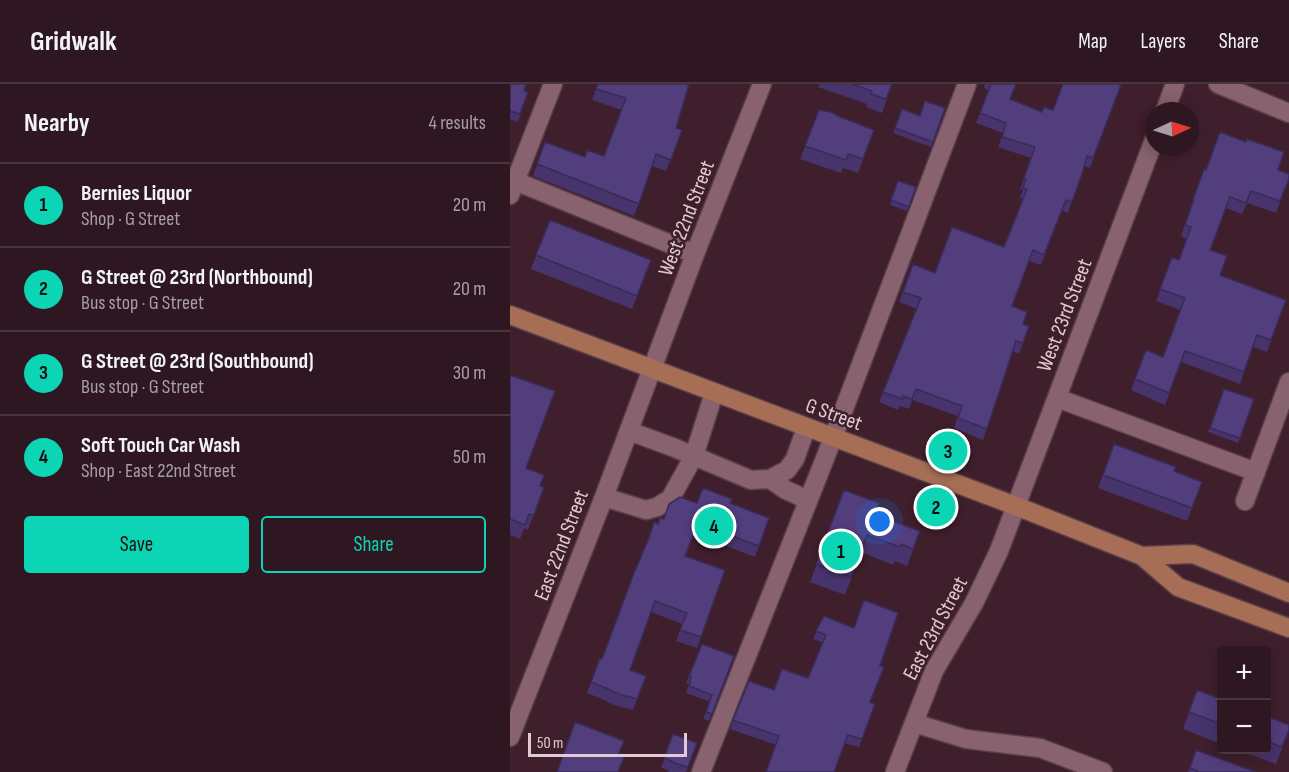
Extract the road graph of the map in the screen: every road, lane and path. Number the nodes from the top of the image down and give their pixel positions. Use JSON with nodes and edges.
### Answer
{"nodes":[{"id":1,"x":553,"y":84,"type":"edge"},
{"id":2,"x":762,"y":84,"type":"edge"},
{"id":3,"x":967,"y":84,"type":"edge"},
{"id":4,"x":1175,"y":84,"type":"edge"},
{"id":5,"x":1218,"y":84,"type":"edge"},
{"id":6,"x":1168,"y":102,"type":"edge"},
{"id":7,"x":1289,"y":113,"type":"edge"},
{"id":8,"x":1148,"y":156,"type":"edge"},
{"id":9,"x":512,"y":188,"type":"edge"},
{"id":10,"x":696,"y":254,"type":"junction"},
{"id":11,"x":510,"y":315,"type":"edge"},
{"id":12,"x":652,"y":369,"type":"junction"},
{"id":13,"x":1289,"y":382,"type":"edge"},
{"id":14,"x":714,"y":393,"type":"junction"},
{"id":15,"x":1057,"y":398,"type":"junction"},
{"id":16,"x":806,"y":428,"type":"junction"},
{"id":17,"x":629,"y":431,"type":"junction"},
{"id":18,"x":833,"y":438,"type":"junction"},
{"id":19,"x":694,"y":456,"type":"junction"},
{"id":20,"x":1256,"y":472,"type":"junction"},
{"id":21,"x":770,"y":479,"type":"junction"},
{"id":22,"x":604,"y":497,"type":"junction"},
{"id":23,"x":808,"y":500,"type":"junction"},
{"id":24,"x":1245,"y":501,"type":"dead end"},
{"id":25,"x":1016,"y":506,"type":"junction"},
{"id":26,"x":1142,"y":556,"type":"junction"},
{"id":27,"x":1289,"y":593,"type":"edge"},
{"id":28,"x":1289,"y":628,"type":"edge"},
{"id":29,"x":914,"y":723,"type":"junction"},
{"id":30,"x":510,"y":737,"type":"edge"},
{"id":31,"x":701,"y":772,"type":"edge"},
{"id":32,"x":895,"y":772,"type":"edge"},
{"id":33,"x":1103,"y":772,"type":"edge"}],
"edges":[{"from":1,"to":9,"type":"street"},
{"from":2,"to":10,"type":"street","name":"West 22nd Street"},
{"from":3,"to":18,"type":"street"},
{"from":4,"to":6,"type":"street"},
{"from":5,"to":7,"type":"street"},
{"from":8,"to":15,"type":"street","name":"West 23rd Street"},
{"from":9,"to":10,"type":"street"},
{"from":10,"to":12,"type":"street","name":"West 22nd Street"},
{"from":11,"to":12,"type":"main road","name":"G Street"},
{"from":12,"to":14,"type":"main road","name":"G Street"},
{"from":12,"to":17,"type":"street","name":"East 22nd Street"},
{"from":13,"to":20,"type":"street"},
{"from":14,"to":16,"type":"main road","name":"G Street"},
{"from":14,"to":19,"type":"street"},
{"from":15,"to":20,"type":"street"},
{"from":15,"to":25,"type":"street","name":"West 23rd Street"},
{"from":16,"to":18,"type":"main road","name":"G Street"},
{"from":16,"to":21,"type":"street"},
{"from":17,"to":19,"type":"street"},
{"from":17,"to":22,"type":"street","name":"East 22nd Street"},
{"from":18,"to":23,"type":"street"},
{"from":18,"to":25,"type":"main road","name":"G Street"},
{"from":19,"to":21,"type":"street"},
{"from":19,"to":22,"type":"street"},
{"from":20,"to":24,"type":"street"},
{"from":21,"to":23,"type":"street"},
{"from":22,"to":30,"type":"street","name":"East 22nd Street"},
{"from":23,"to":31,"type":"street"},
{"from":25,"to":26,"type":"main road","name":"G Street"},
{"from":25,"to":29,"type":"street","name":"East 23rd Street"},
{"from":26,"to":27,"type":"main road","name":"G Street"},
{"from":26,"to":28,"type":"main road","name":"G Street"},
{"from":29,"to":32,"type":"street","name":"East 23rd Street"},
{"from":29,"to":33,"type":"street"}]}
